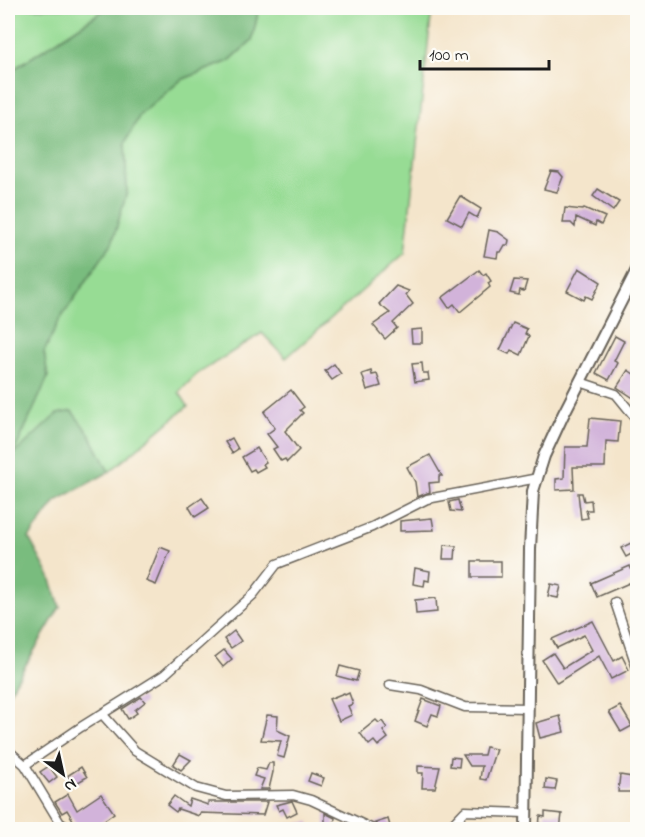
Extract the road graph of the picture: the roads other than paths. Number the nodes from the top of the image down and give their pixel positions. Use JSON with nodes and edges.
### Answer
{"nodes":[{"id":1,"x":638,"y":268,"type":"edge"},
{"id":2,"x":580,"y":382,"type":"junction"},
{"id":3,"x":638,"y":421,"type":"edge"},
{"id":4,"x":538,"y":478,"type":"junction"},
{"id":5,"x":615,"y":602,"type":"dead end"},
{"id":6,"x":638,"y":671,"type":"edge"},
{"id":7,"x":390,"y":685,"type":"dead end"},
{"id":8,"x":527,"y":708,"type":"junction"},
{"id":9,"x":103,"y":715,"type":"junction"},
{"id":10,"x":8,"y":750,"type":"edge"},
{"id":11,"x":25,"y":765,"type":"junction"},
{"id":12,"x":526,"y":813,"type":"junction"},
{"id":13,"x":70,"y":830,"type":"edge"},
{"id":14,"x":375,"y":830,"type":"edge"},
{"id":15,"x":447,"y":830,"type":"edge"},
{"id":16,"x":526,"y":830,"type":"edge"}],
"edges":[{"from":1,"to":2,"type":"street"},
{"from":2,"to":3,"type":"street"},
{"from":2,"to":4,"type":"street"},
{"from":4,"to":8,"type":"street"},
{"from":4,"to":9,"type":"street"},
{"from":5,"to":6,"type":"street"},
{"from":7,"to":8,"type":"street"},
{"from":8,"to":12,"type":"street"},
{"from":9,"to":11,"type":"street"},
{"from":9,"to":14,"type":"street"},
{"from":10,"to":11,"type":"street"},
{"from":11,"to":13,"type":"street"},
{"from":12,"to":15,"type":"street"},
{"from":12,"to":16,"type":"street"}]}
